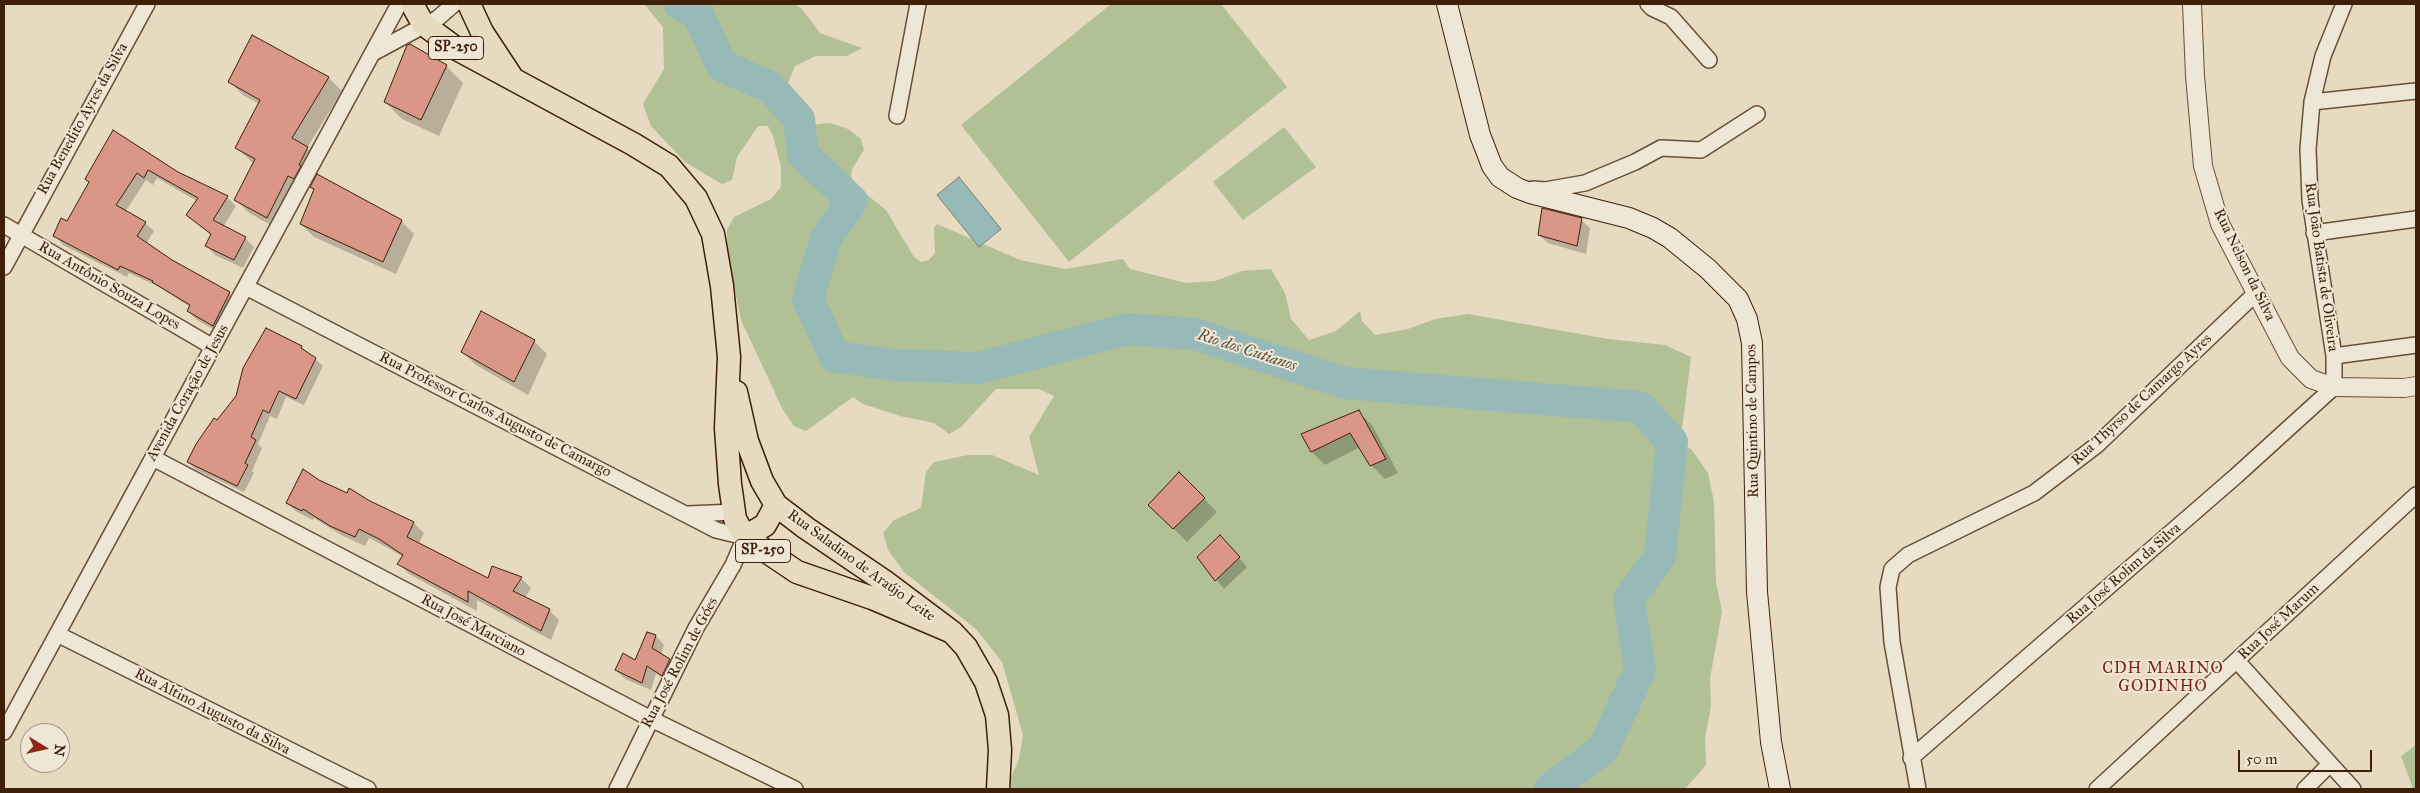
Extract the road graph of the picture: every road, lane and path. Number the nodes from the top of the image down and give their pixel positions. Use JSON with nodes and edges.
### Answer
{"nodes":[{"id":1,"x":147,"y":4,"type":"edge"},
{"id":2,"x":399,"y":4,"type":"edge"},
{"id":3,"x":412,"y":4,"type":"edge"},
{"id":4,"x":454,"y":4,"type":"edge"},
{"id":5,"x":469,"y":4,"type":"edge"},
{"id":6,"x":918,"y":4,"type":"edge"},
{"id":7,"x":1447,"y":4,"type":"edge"},
{"id":8,"x":1648,"y":4,"type":"edge"},
{"id":9,"x":2192,"y":4,"type":"edge"},
{"id":10,"x":2344,"y":4,"type":"edge"},
{"id":11,"x":423,"y":24,"type":"junction"},
{"id":12,"x":373,"y":53,"type":"junction"},
{"id":13,"x":1708,"y":60,"type":"dead end"},
{"id":14,"x":513,"y":79,"type":"junction"},
{"id":15,"x":2416,"y":91,"type":"edge"},
{"id":16,"x":2312,"y":102,"type":"junction"},
{"id":17,"x":1757,"y":114,"type":"dead end"},
{"id":18,"x":897,"y":116,"type":"dead end"},
{"id":19,"x":1517,"y":188,"type":"junction"},
{"id":20,"x":2416,"y":219,"type":"edge"},
{"id":21,"x":4,"y":225,"type":"edge"},
{"id":22,"x":2314,"y":233,"type":"junction"},
{"id":23,"x":20,"y":234,"type":"junction"},
{"id":24,"x":4,"y":267,"type":"edge"},
{"id":25,"x":246,"y":287,"type":"junction"},
{"id":26,"x":2255,"y":294,"type":"junction"},
{"id":27,"x":2416,"y":345,"type":"edge"},
{"id":28,"x":213,"y":347,"type":"junction"},
{"id":29,"x":2334,"y":356,"type":"junction"},
{"id":30,"x":729,"y":357,"type":"junction"},
{"id":31,"x":2416,"y":386,"type":"edge"},
{"id":32,"x":2334,"y":387,"type":"junction"},
{"id":33,"x":153,"y":458,"type":"junction"},
{"id":34,"x":2416,"y":495,"type":"edge"},
{"id":35,"x":773,"y":500,"type":"junction"},
{"id":36,"x":734,"y":512,"type":"junction"},
{"id":37,"x":686,"y":514,"type":"junction"},
{"id":38,"x":746,"y":537,"type":"junction"},
{"id":39,"x":952,"y":632,"type":"junction"},
{"id":40,"x":57,"y":634,"type":"junction"},
{"id":41,"x":2237,"y":661,"type":"junction"},
{"id":42,"x":650,"y":718,"type":"junction"},
{"id":43,"x":4,"y":732,"type":"edge"},
{"id":44,"x":1911,"y":758,"type":"junction"},
{"id":45,"x":2330,"y":765,"type":"junction"},
{"id":46,"x":368,"y":789,"type":"edge"},
{"id":47,"x":617,"y":789,"type":"edge"},
{"id":48,"x":795,"y":789,"type":"edge"},
{"id":49,"x":998,"y":789,"type":"edge"},
{"id":50,"x":1780,"y":789,"type":"edge"},
{"id":51,"x":1918,"y":789,"type":"edge"},
{"id":52,"x":2097,"y":789,"type":"edge"},
{"id":53,"x":2304,"y":789,"type":"edge"},
{"id":54,"x":2353,"y":789,"type":"edge"}],
"edges":[{"from":1,"to":23,"type":"street","name":"Rua Benedito Ayres da Silva"},
{"from":2,"to":12,"type":"street","name":"Avenida Coração de Jesus"},
{"from":3,"to":11,"type":"main road","name":"Rua Saladino de Araújo Leite","number":"SP-250"},
{"from":4,"to":11,"type":"street"},
{"from":5,"to":14,"type":"main road","name":"Rua Saladino de Araújo Leite","number":"SP-250"},
{"from":6,"to":18,"type":"street"},
{"from":7,"to":19,"type":"main road","name":"Rua Quintino de Campos"},
{"from":8,"to":13,"type":"street"},
{"from":9,"to":26,"type":"street","name":"Rua Nelson da Silva"},
{"from":10,"to":16,"type":"street","name":"Rua João Batista de Oliveira"},
{"from":11,"to":12,"type":"street"},
{"from":11,"to":14,"type":"main road","name":"Rua Saladino de Araújo Leite","number":"SP-250"},
{"from":12,"to":25,"type":"street","name":"Avenida Coração de Jesus"},
{"from":14,"to":30,"type":"main road","name":"Rua Saladino de Araújo Leite","number":"SP-250"},
{"from":15,"to":16,"type":"street"},
{"from":16,"to":22,"type":"street","name":"Rua João Batista de Oliveira"},
{"from":17,"to":19,"type":"street"},
{"from":19,"to":50,"type":"main road","name":"Rua Quintino de Campos"},
{"from":20,"to":22,"type":"street"},
{"from":21,"to":23,"type":"street","name":"Rua Antônio Souza Lopes"},
{"from":22,"to":29,"type":"street","name":"Rua João Batista de Oliveira"},
{"from":23,"to":24,"type":"street","name":"Rua Benedito Ayres da Silva"},
{"from":23,"to":28,"type":"street","name":"Rua Antônio Souza Lopes"},
{"from":25,"to":28,"type":"street","name":"Avenida Coração de Jesus"},
{"from":25,"to":37,"type":"street","name":"Rua Professor Carlos Augusto de Camargo"},
{"from":26,"to":32,"type":"street","name":"Rua Nelson da Silva"},
{"from":26,"to":44,"type":"street","name":"Rua Thyrso de Camargo Ayres"},
{"from":27,"to":29,"type":"street"},
{"from":28,"to":33,"type":"street","name":"Avenida Coração de Jesus"},
{"from":29,"to":32,"type":"street","name":"Rua João Batista de Oliveira"},
{"from":30,"to":35,"type":"main road","name":"Rua Saladino de Araújo Leite","number":"SP-250"},
{"from":30,"to":36,"type":"main road","name":"Rua Saladino de Araújo Leite","number":"SP-250"},
{"from":31,"to":32,"type":"street","name":"Rua Nelson da Silva"},
{"from":32,"to":44,"type":"street","name":"Rua José Rolim da Silva"},
{"from":33,"to":40,"type":"street","name":"Avenida Coração de Jesus"},
{"from":33,"to":42,"type":"street","name":"Rua José Marciano"},
{"from":34,"to":41,"type":"street","name":"Rua José Marum"},
{"from":35,"to":36,"type":"main road"},
{"from":35,"to":38,"type":"main road"},
{"from":35,"to":39,"type":"main road","name":"Rua Saladino de Araújo Leite","number":"SP-250"},
{"from":36,"to":37,"type":"street"},
{"from":36,"to":38,"type":"main road","name":"Rua Saladino de Araújo Leite","number":"SP-250"},
{"from":37,"to":38,"type":"street","name":"Rua Professor Carlos Augusto de Camargo"},
{"from":38,"to":39,"type":"main road","name":"Rua Saladino de Araújo Leite","number":"SP-250"},
{"from":38,"to":42,"type":"street","name":"Rua José Rolim de Góes"},
{"from":39,"to":49,"type":"main road","name":"Rua Saladino de Araújo Leite","number":"SP-250"},
{"from":40,"to":43,"type":"street","name":"Avenida Coração de Jesus"},
{"from":40,"to":46,"type":"street","name":"Rua Altino Augusto da Silva"},
{"from":41,"to":45,"type":"street"},
{"from":41,"to":52,"type":"street","name":"Rua José Marum"},
{"from":42,"to":47,"type":"street","name":"Rua José Rolim de Góes"},
{"from":42,"to":48,"type":"street","name":"Rua José Marciano"},
{"from":44,"to":51,"type":"street"},
{"from":45,"to":53,"type":"street"},
{"from":45,"to":54,"type":"street"}]}
